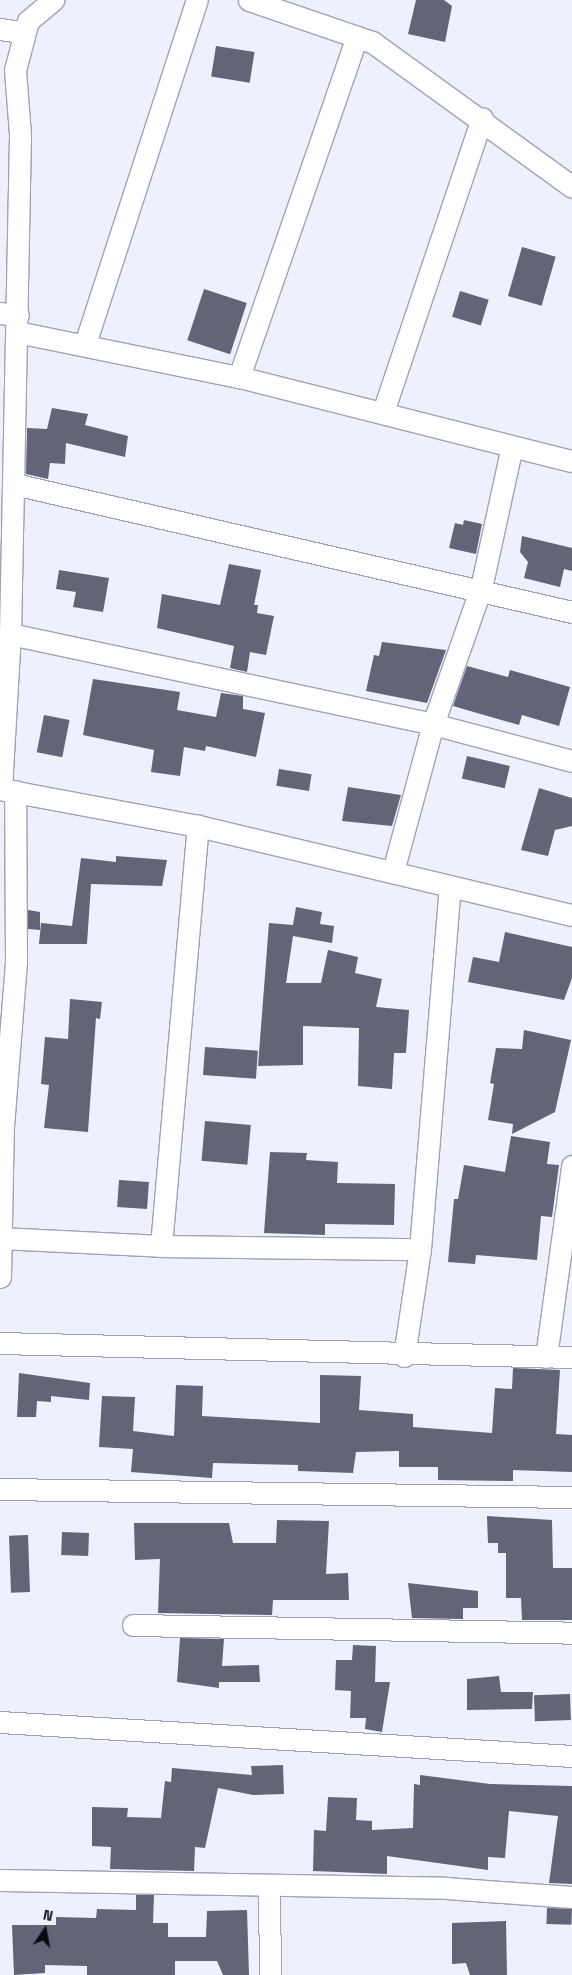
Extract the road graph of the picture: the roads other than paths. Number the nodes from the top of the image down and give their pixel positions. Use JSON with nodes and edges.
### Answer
{"nodes":[{"id":1,"x":54,"y":0,"type":"edge"},
{"id":2,"x":197,"y":0,"type":"edge"},
{"id":3,"x":249,"y":0,"type":"edge"},
{"id":4,"x":0,"y":29,"type":"edge"},
{"id":5,"x":22,"y":32,"type":"junction"},
{"id":6,"x":357,"y":37,"type":"junction"},
{"id":7,"x":482,"y":118,"type":"junction"},
{"id":8,"x":572,"y":187,"type":"edge"},
{"id":9,"x":12,"y":320,"type":"edge"},
{"id":10,"x":84,"y":344,"type":"junction"},
{"id":11,"x":239,"y":377,"type":"junction"},
{"id":12,"x":383,"y":412,"type":"junction"},
{"id":13,"x":512,"y":446,"type":"junction"},
{"id":14,"x":572,"y":460,"type":"edge"},
{"id":15,"x":14,"y":484,"type":"junction"},
{"id":16,"x":481,"y":588,"type":"junction"},
{"id":17,"x":572,"y":612,"type":"edge"},
{"id":18,"x":10,"y":634,"type":"junction"},
{"id":19,"x":433,"y":724,"type":"junction"},
{"id":20,"x":572,"y":761,"type":"edge"},
{"id":21,"x":5,"y":790,"type":"edge"},
{"id":22,"x":198,"y":826,"type":"junction"},
{"id":23,"x":393,"y":871,"type":"junction"},
{"id":24,"x":450,"y":886,"type":"junction"},
{"id":25,"x":572,"y":915,"type":"edge"},
{"id":26,"x":8,"y":960,"type":"edge"},
{"id":27,"x":572,"y":1166,"type":"edge"},
{"id":28,"x":2,"y":1238,"type":"edge"},
{"id":29,"x":161,"y":1246,"type":"junction"},
{"id":30,"x":420,"y":1249,"type":"junction"},
{"id":31,"x":0,"y":1277,"type":"edge"},
{"id":32,"x":0,"y":1343,"type":"edge"},
{"id":33,"x":404,"y":1356,"type":"junction"},
{"id":34,"x":546,"y":1357,"type":"junction"},
{"id":35,"x":572,"y":1357,"type":"edge"},
{"id":36,"x":0,"y":1489,"type":"edge"},
{"id":37,"x":572,"y":1497,"type":"edge"},
{"id":38,"x":133,"y":1625,"type":"dead end"},
{"id":39,"x":572,"y":1633,"type":"edge"},
{"id":40,"x":0,"y":1722,"type":"edge"},
{"id":41,"x":572,"y":1756,"type":"edge"},
{"id":42,"x":0,"y":1880,"type":"edge"},
{"id":43,"x":269,"y":1885,"type":"junction"},
{"id":44,"x":572,"y":1897,"type":"edge"},
{"id":45,"x":270,"y":1975,"type":"edge"}],
"edges":[{"from":1,"to":5,"type":"street"},
{"from":2,"to":10,"type":"street"},
{"from":3,"to":6,"type":"street"},
{"from":4,"to":5,"type":"street"},
{"from":5,"to":9,"type":"street"},
{"from":6,"to":7,"type":"street"},
{"from":6,"to":11,"type":"street"},
{"from":7,"to":8,"type":"street"},
{"from":7,"to":12,"type":"street"},
{"from":9,"to":10,"type":"street"},
{"from":9,"to":15,"type":"street"},
{"from":10,"to":11,"type":"street"},
{"from":11,"to":12,"type":"street"},
{"from":12,"to":13,"type":"street"},
{"from":13,"to":14,"type":"street"},
{"from":13,"to":16,"type":"street"},
{"from":15,"to":16,"type":"street"},
{"from":15,"to":18,"type":"street"},
{"from":16,"to":17,"type":"street"},
{"from":16,"to":19,"type":"street"},
{"from":18,"to":19,"type":"street"},
{"from":18,"to":21,"type":"street"},
{"from":19,"to":20,"type":"street"},
{"from":19,"to":23,"type":"street"},
{"from":21,"to":22,"type":"street"},
{"from":21,"to":26,"type":"street"},
{"from":22,"to":23,"type":"street"},
{"from":22,"to":29,"type":"street"},
{"from":23,"to":24,"type":"street"},
{"from":24,"to":25,"type":"street"},
{"from":24,"to":30,"type":"street"},
{"from":26,"to":28,"type":"street"},
{"from":27,"to":34,"type":"street"},
{"from":28,"to":29,"type":"street"},
{"from":28,"to":31,"type":"street"},
{"from":29,"to":30,"type":"street"},
{"from":30,"to":33,"type":"street"},
{"from":32,"to":33,"type":"street"},
{"from":33,"to":34,"type":"street"},
{"from":34,"to":35,"type":"street"},
{"from":36,"to":37,"type":"street"},
{"from":38,"to":39,"type":"street"},
{"from":40,"to":41,"type":"street"},
{"from":42,"to":43,"type":"street"},
{"from":43,"to":44,"type":"street"},
{"from":43,"to":45,"type":"street"}]}
